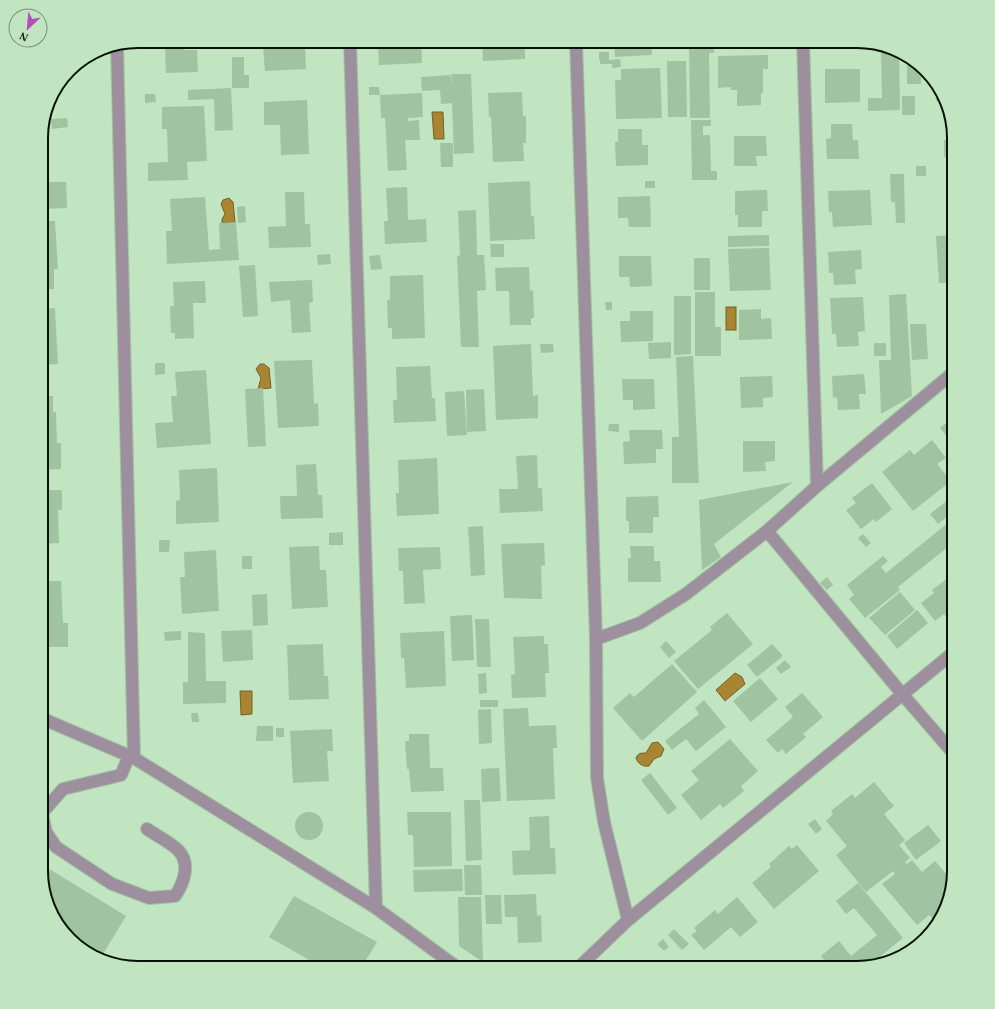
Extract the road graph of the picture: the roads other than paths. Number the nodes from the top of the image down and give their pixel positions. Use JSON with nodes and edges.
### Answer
{"nodes":[{"id":1,"x":350,"y":48,"type":"edge"},
{"id":2,"x":576,"y":48,"type":"edge"},
{"id":3,"x":803,"y":48,"type":"edge"},
{"id":4,"x":117,"y":51,"type":"edge"},
{"id":5,"x":947,"y":378,"type":"edge"},
{"id":6,"x":817,"y":486,"type":"junction"},
{"id":7,"x":767,"y":531,"type":"junction"},
{"id":8,"x":596,"y":639,"type":"junction"},
{"id":9,"x":947,"y":658,"type":"edge"},
{"id":10,"x":902,"y":695,"type":"junction"},
{"id":11,"x":48,"y":721,"type":"edge"},
{"id":12,"x":947,"y":746,"type":"edge"},
{"id":13,"x":131,"y":757,"type":"junction"},
{"id":14,"x":48,"y":806,"type":"edge"},
{"id":15,"x":148,"y":829,"type":"dead end"},
{"id":16,"x":48,"y":835,"type":"edge"},
{"id":17,"x":376,"y":908,"type":"junction"},
{"id":18,"x":628,"y":920,"type":"junction"},
{"id":19,"x":448,"y":961,"type":"edge"},
{"id":20,"x":585,"y":961,"type":"edge"}],
"edges":[{"from":1,"to":17,"type":"street"},
{"from":2,"to":8,"type":"street"},
{"from":3,"to":6,"type":"street"},
{"from":4,"to":13,"type":"street"},
{"from":5,"to":6,"type":"street"},
{"from":6,"to":7,"type":"street"},
{"from":7,"to":8,"type":"street"},
{"from":7,"to":10,"type":"street"},
{"from":8,"to":18,"type":"street"},
{"from":9,"to":10,"type":"street"},
{"from":10,"to":12,"type":"street"},
{"from":10,"to":18,"type":"street"},
{"from":11,"to":13,"type":"street"},
{"from":13,"to":14,"type":"street"},
{"from":13,"to":17,"type":"street"},
{"from":15,"to":16,"type":"street"},
{"from":17,"to":19,"type":"street"},
{"from":18,"to":20,"type":"street"}]}
